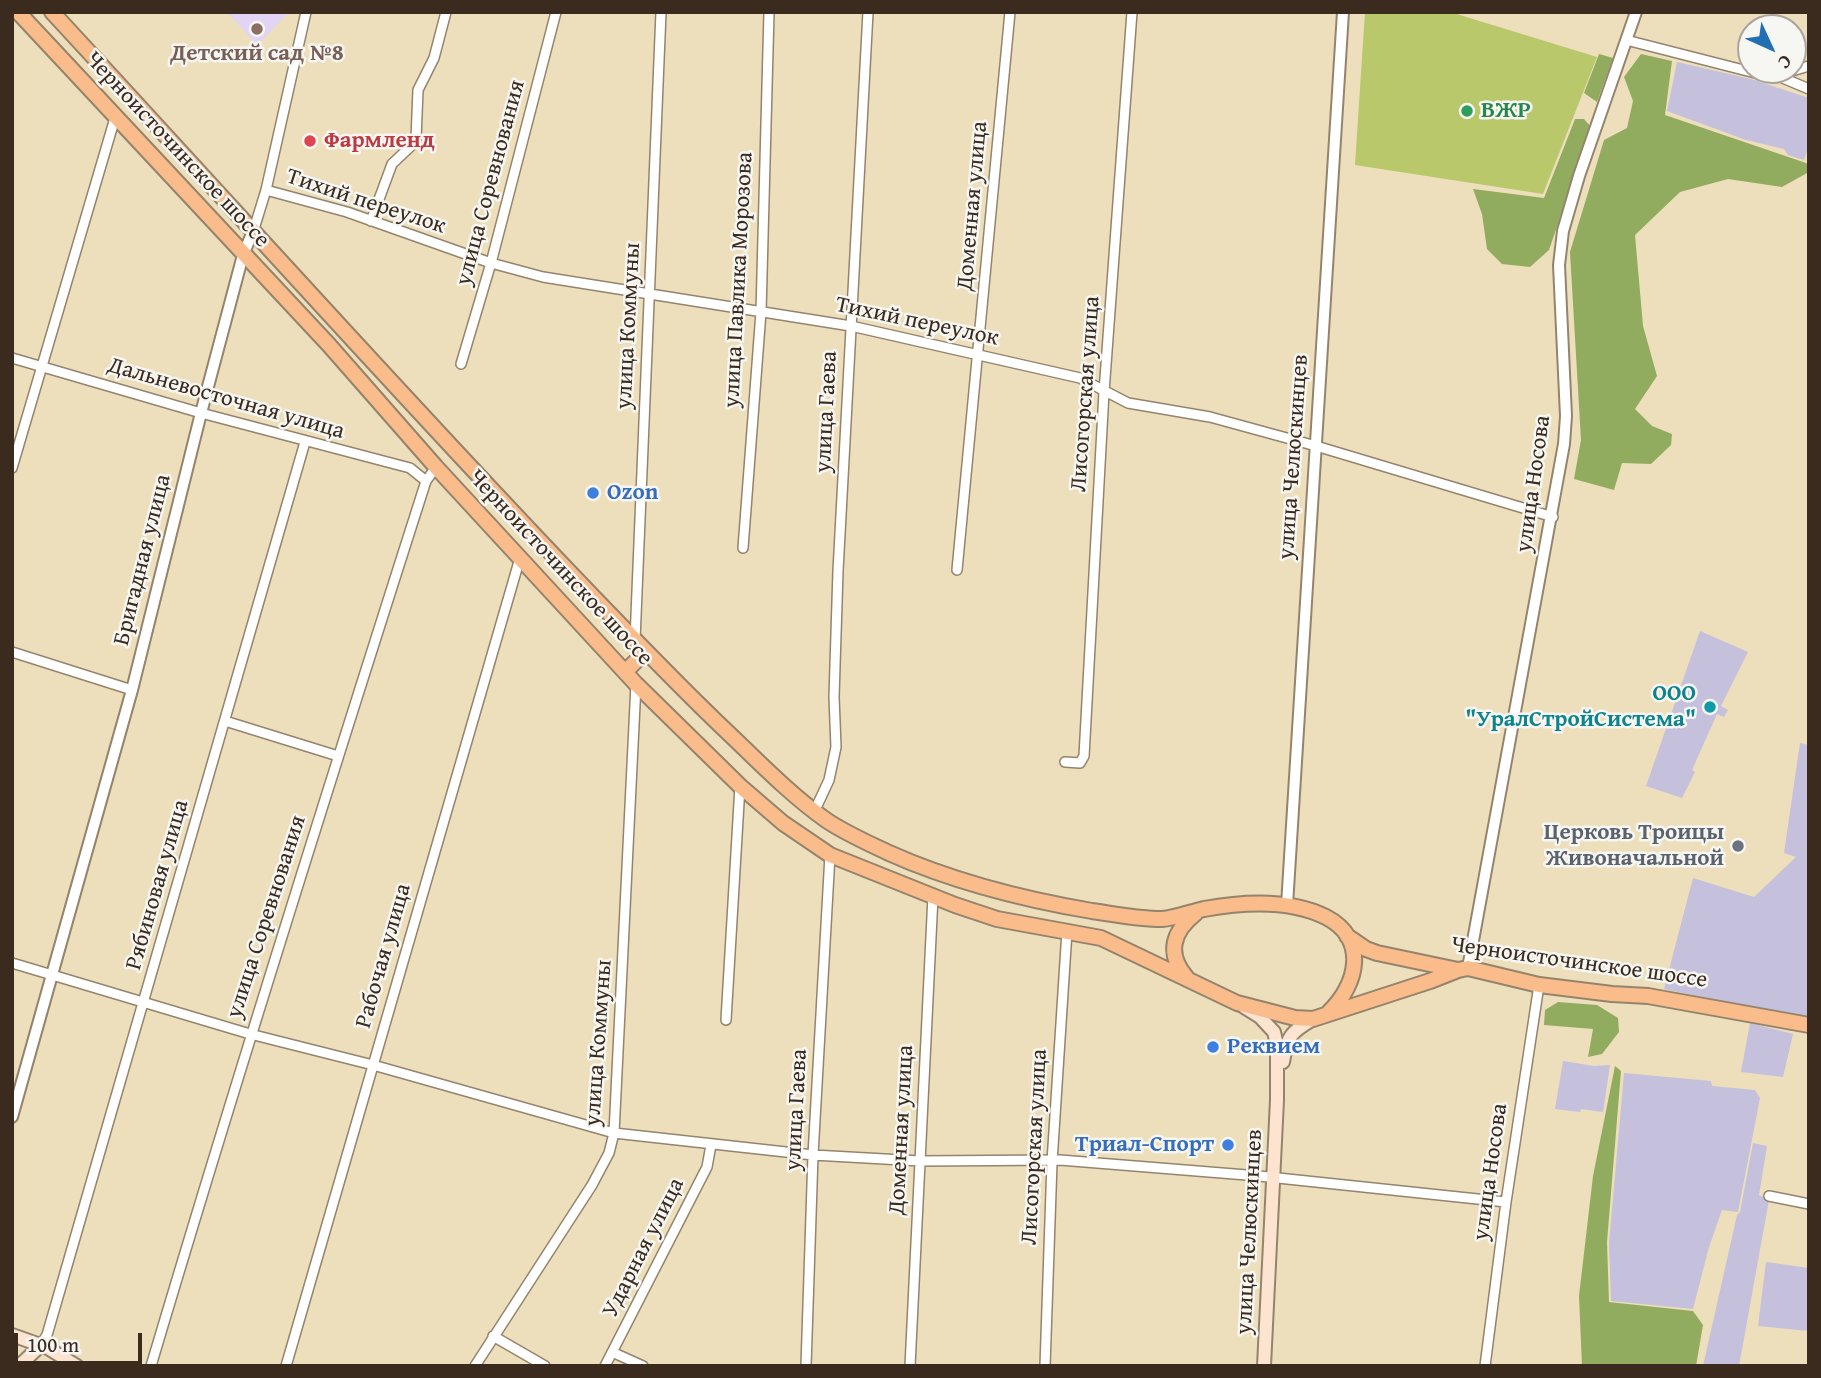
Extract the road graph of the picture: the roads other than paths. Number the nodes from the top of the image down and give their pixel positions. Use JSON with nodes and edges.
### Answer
{"nodes":[{"id":1,"x":18,"y":12,"type":"edge"},
{"id":2,"x":52,"y":12,"type":"edge"},
{"id":3,"x":306,"y":12,"type":"edge"},
{"id":4,"x":446,"y":12,"type":"edge"},
{"id":5,"x":556,"y":12,"type":"edge"},
{"id":6,"x":661,"y":12,"type":"edge"},
{"id":7,"x":769,"y":12,"type":"edge"},
{"id":8,"x":868,"y":12,"type":"edge"},
{"id":9,"x":1010,"y":12,"type":"edge"},
{"id":10,"x":1132,"y":12,"type":"edge"},
{"id":11,"x":1343,"y":12,"type":"edge"},
{"id":12,"x":1636,"y":12,"type":"edge"},
{"id":13,"x":1626,"y":40,"type":"junction"},
{"id":14,"x":1737,"y":68,"type":"edge"},
{"id":15,"x":115,"y":118,"type":"junction"},
{"id":16,"x":266,"y":190,"type":"junction"},
{"id":17,"x":371,"y":221,"type":"junction"},
{"id":18,"x":254,"y":229,"type":"junction"},
{"id":19,"x":243,"y":255,"type":"junction"},
{"id":20,"x":491,"y":263,"type":"junction"},
{"id":21,"x":650,"y":293,"type":"junction"},
{"id":22,"x":761,"y":312,"type":"junction"},
{"id":23,"x":850,"y":326,"type":"junction"},
{"id":24,"x":979,"y":355,"type":"junction"},
{"id":25,"x":12,"y":358,"type":"edge"},
{"id":26,"x":461,"y":364,"type":"dead end"},
{"id":27,"x":42,"y":367,"type":"junction"},
{"id":28,"x":1104,"y":392,"type":"junction"},
{"id":29,"x":201,"y":413,"type":"junction"},
{"id":30,"x":305,"y":442,"type":"junction"},
{"id":31,"x":1316,"y":446,"type":"junction"},
{"id":32,"x":436,"y":467,"type":"junction"},
{"id":33,"x":12,"y":468,"type":"edge"},
{"id":34,"x":426,"y":481,"type":"junction"},
{"id":35,"x":1552,"y":517,"type":"junction"},
{"id":36,"x":743,"y":548,"type":"dead end"},
{"id":37,"x":520,"y":558,"type":"junction"},
{"id":38,"x":957,"y":570,"type":"dead end"},
{"id":39,"x":640,"y":647,"type":"junction"},
{"id":40,"x":12,"y":652,"type":"edge"},
{"id":41,"x":625,"y":672,"type":"junction"},
{"id":42,"x":636,"y":684,"type":"junction"},
{"id":43,"x":132,"y":690,"type":"junction"},
{"id":44,"x":225,"y":721,"type":"junction"},
{"id":45,"x":338,"y":756,"type":"junction"},
{"id":46,"x":1065,"y":762,"type":"dead end"},
{"id":47,"x":740,"y":786,"type":"junction"},
{"id":48,"x":815,"y":810,"type":"junction"},
{"id":49,"x":830,"y":855,"type":"junction"},
{"id":50,"x":933,"y":895,"type":"junction"},
{"id":51,"x":1287,"y":905,"type":"junction"},
{"id":52,"x":1200,"y":910,"type":"junction"},
{"id":53,"x":1067,"y":931,"type":"junction"},
{"id":54,"x":1348,"y":936,"type":"junction"},
{"id":55,"x":12,"y":964,"type":"edge"},
{"id":56,"x":1463,"y":969,"type":"junction"},
{"id":57,"x":52,"y":975,"type":"junction"},
{"id":58,"x":1187,"y":978,"type":"junction"},
{"id":59,"x":1539,"y":985,"type":"junction"},
{"id":60,"x":1237,"y":1003,"type":"junction"},
{"id":61,"x":144,"y":1004,"type":"junction"},
{"id":62,"x":1328,"y":1013,"type":"junction"},
{"id":63,"x":1313,"y":1019,"type":"junction"},
{"id":64,"x":726,"y":1020,"type":"dead end"},
{"id":65,"x":1809,"y":1025,"type":"edge"},
{"id":66,"x":250,"y":1034,"type":"junction"},
{"id":67,"x":373,"y":1065,"type":"junction"},
{"id":68,"x":1277,"y":1100,"type":"junction"},
{"id":69,"x":12,"y":1117,"type":"edge"},
{"id":70,"x":614,"y":1133,"type":"junction"},
{"id":71,"x":711,"y":1145,"type":"junction"},
{"id":72,"x":813,"y":1154,"type":"junction"},
{"id":73,"x":920,"y":1161,"type":"junction"},
{"id":74,"x":1052,"y":1162,"type":"junction"},
{"id":75,"x":1274,"y":1177,"type":"junction"},
{"id":76,"x":1769,"y":1196,"type":"dead end"},
{"id":77,"x":1506,"y":1202,"type":"junction"},
{"id":78,"x":1809,"y":1204,"type":"edge"},
{"id":79,"x":12,"y":1335,"type":"edge"},
{"id":80,"x":493,"y":1336,"type":"junction"},
{"id":81,"x":43,"y":1342,"type":"junction"},
{"id":82,"x":612,"y":1352,"type":"junction"},
{"id":83,"x":19,"y":1366,"type":"edge"},
{"id":84,"x":77,"y":1366,"type":"edge"},
{"id":85,"x":151,"y":1366,"type":"edge"},
{"id":86,"x":286,"y":1366,"type":"edge"},
{"id":87,"x":475,"y":1366,"type":"edge"},
{"id":88,"x":545,"y":1366,"type":"edge"},
{"id":89,"x":605,"y":1366,"type":"edge"},
{"id":90,"x":643,"y":1366,"type":"edge"},
{"id":91,"x":806,"y":1366,"type":"edge"},
{"id":92,"x":910,"y":1366,"type":"edge"},
{"id":93,"x":1045,"y":1366,"type":"edge"},
{"id":94,"x":1264,"y":1366,"type":"edge"},
{"id":95,"x":1485,"y":1366,"type":"edge"}],
"edges":[{"from":1,"to":15,"type":"main road","name":"Черноисточинское шоссе"},
{"from":2,"to":18,"type":"main road","name":"Черноисточинское шоссе"},
{"from":3,"to":16,"type":"street","name":"Бригадная улица"},
{"from":4,"to":17,"type":"street"},
{"from":5,"to":20,"type":"street","name":"улица Соревнования"},
{"from":6,"to":21,"type":"street","name":"улица Коммуны"},
{"from":7,"to":22,"type":"street","name":"улица Павлика Морозова"},
{"from":8,"to":23,"type":"street","name":"улица Гаева"},
{"from":9,"to":24,"type":"street","name":"Доменная улица"},
{"from":10,"to":28,"type":"street","name":"Лисогорская улица"},
{"from":11,"to":31,"type":"street","name":"улица Челюскинцев"},
{"from":12,"to":13,"type":"street","name":"улица Носова"},
{"from":13,"to":14,"type":"street"},
{"from":13,"to":35,"type":"street","name":"улица Носова"},
{"from":15,"to":19,"type":"main road","name":"Черноисточинское шоссе"},
{"from":15,"to":27,"type":"street"},
{"from":16,"to":17,"type":"street","name":"Тихий переулок"},
{"from":16,"to":18,"type":"street","name":"Бригадная улица"},
{"from":17,"to":20,"type":"street","name":"Тихий переулок"},
{"from":18,"to":19,"type":"street","name":"Бригадная улица"},
{"from":18,"to":39,"type":"main road","name":"Черноисточинское шоссе"},
{"from":19,"to":29,"type":"street","name":"Бригадная улица"},
{"from":19,"to":32,"type":"main road","name":"Черноисточинское шоссе"},
{"from":20,"to":21,"type":"street","name":"Тихий переулок"},
{"from":20,"to":26,"type":"street","name":"улица Соревнования"},
{"from":21,"to":22,"type":"street","name":"Тихий переулок"},
{"from":21,"to":39,"type":"street","name":"улица Коммуны"},
{"from":22,"to":23,"type":"street","name":"Тихий переулок"},
{"from":22,"to":36,"type":"street","name":"улица Павлика Морозова"},
{"from":23,"to":24,"type":"street","name":"Тихий переулок"},
{"from":23,"to":48,"type":"street","name":"улица Гаева"},
{"from":24,"to":28,"type":"street","name":"Тихий переулок"},
{"from":24,"to":38,"type":"street","name":"Доменная улица"},
{"from":25,"to":27,"type":"street","name":"Дальневосточная улица"},
{"from":27,"to":29,"type":"street","name":"Дальневосточная улица"},
{"from":27,"to":33,"type":"street"},
{"from":28,"to":31,"type":"street","name":"Тихий переулок"},
{"from":28,"to":46,"type":"street","name":"Лисогорская улица"},
{"from":29,"to":30,"type":"street","name":"Дальневосточная улица"},
{"from":29,"to":43,"type":"street","name":"Бригадная улица"},
{"from":30,"to":34,"type":"street","name":"Дальневосточная улица"},
{"from":30,"to":44,"type":"street","name":"Рябиновая улица"},
{"from":31,"to":35,"type":"street","name":"Тихий переулок"},
{"from":31,"to":51,"type":"street","name":"улица Челюскинцев"},
{"from":32,"to":34,"type":"street","name":"улица Соревнования"},
{"from":32,"to":37,"type":"main road","name":"Черноисточинское шоссе"},
{"from":34,"to":45,"type":"street","name":"улица Соревнования"},
{"from":35,"to":56,"type":"street","name":"улица Носова"},
{"from":37,"to":41,"type":"main road","name":"Черноисточинское шоссе"},
{"from":37,"to":67,"type":"street","name":"Рабочая улица"},
{"from":39,"to":41,"type":"main road"},
{"from":39,"to":48,"type":"main road","name":"Черноисточинское шоссе"},
{"from":40,"to":43,"type":"street"},
{"from":41,"to":42,"type":"main road","name":"Черноисточинское шоссе"},
{"from":42,"to":47,"type":"main road","name":"Черноисточинское шоссе"},
{"from":42,"to":70,"type":"street","name":"улица Коммуны"},
{"from":43,"to":57,"type":"street","name":"Бригадная улица"},
{"from":44,"to":45,"type":"street"},
{"from":44,"to":61,"type":"street","name":"Рябиновая улица"},
{"from":45,"to":66,"type":"street","name":"улица Соревнования"},
{"from":47,"to":49,"type":"main road","name":"Черноисточинское шоссе"},
{"from":47,"to":64,"type":"street"},
{"from":48,"to":52,"type":"main road","name":"Черноисточинское шоссе"},
{"from":49,"to":50,"type":"main road","name":"Черноисточинское шоссе"},
{"from":49,"to":72,"type":"street","name":"улица Гаева"},
{"from":50,"to":53,"type":"main road","name":"Черноисточинское шоссе"},
{"from":50,"to":73,"type":"street","name":"Доменная улица"},
{"from":51,"to":52,"type":"main road"},
{"from":51,"to":54,"type":"main road"},
{"from":52,"to":58,"type":"main road"},
{"from":53,"to":58,"type":"main road","name":"Черноисточинское шоссе"},
{"from":53,"to":74,"type":"street","name":"Лисогорская улица"},
{"from":54,"to":56,"type":"main road","name":"Черноисточинское шоссе"},
{"from":54,"to":62,"type":"main road"},
{"from":55,"to":57,"type":"street"},
{"from":56,"to":59,"type":"main road","name":"Черноисточинское шоссе"},
{"from":56,"to":62,"type":"main road"},
{"from":57,"to":61,"type":"street"},
{"from":57,"to":69,"type":"street","name":"Бригадная улица"},
{"from":58,"to":60,"type":"main road"},
{"from":59,"to":65,"type":"main road","name":"Черноисточинское шоссе"},
{"from":59,"to":77,"type":"street","name":"улица Носова"},
{"from":60,"to":63,"type":"main road"},
{"from":60,"to":68,"type":"main road","name":"улица Челюскинцев"},
{"from":61,"to":66,"type":"street"},
{"from":61,"to":81,"type":"street","name":"Рябиновая улица"},
{"from":62,"to":63,"type":"main road"},
{"from":63,"to":68,"type":"main road","name":"улица Челюскинцев"},
{"from":66,"to":67,"type":"street"},
{"from":66,"to":85,"type":"street","name":"улица Соревнования"},
{"from":67,"to":70,"type":"street"},
{"from":67,"to":86,"type":"street","name":"Рабочая улица"},
{"from":68,"to":75,"type":"main road","name":"улица Челюскинцев"},
{"from":70,"to":71,"type":"street"},
{"from":70,"to":80,"type":"street","name":"улица Коммуны"},
{"from":71,"to":72,"type":"street"},
{"from":71,"to":82,"type":"street","name":"Ударная улица"},
{"from":72,"to":73,"type":"street"},
{"from":72,"to":91,"type":"street","name":"улица Гаева"},
{"from":73,"to":74,"type":"street"},
{"from":73,"to":92,"type":"street","name":"Доменная улица"},
{"from":74,"to":75,"type":"street"},
{"from":74,"to":93,"type":"street","name":"Лисогорская улица"},
{"from":75,"to":77,"type":"street"},
{"from":75,"to":94,"type":"main road","name":"улица Челюскинцев"},
{"from":76,"to":78,"type":"street"},
{"from":77,"to":95,"type":"street","name":"улица Носова"},
{"from":79,"to":81,"type":"main road"},
{"from":80,"to":87,"type":"street","name":"улица Коммуны"},
{"from":80,"to":88,"type":"street"},
{"from":81,"to":83,"type":"main road"},
{"from":81,"to":84,"type":"main road"},
{"from":82,"to":89,"type":"street","name":"Ударная улица"},
{"from":82,"to":90,"type":"street"}]}
